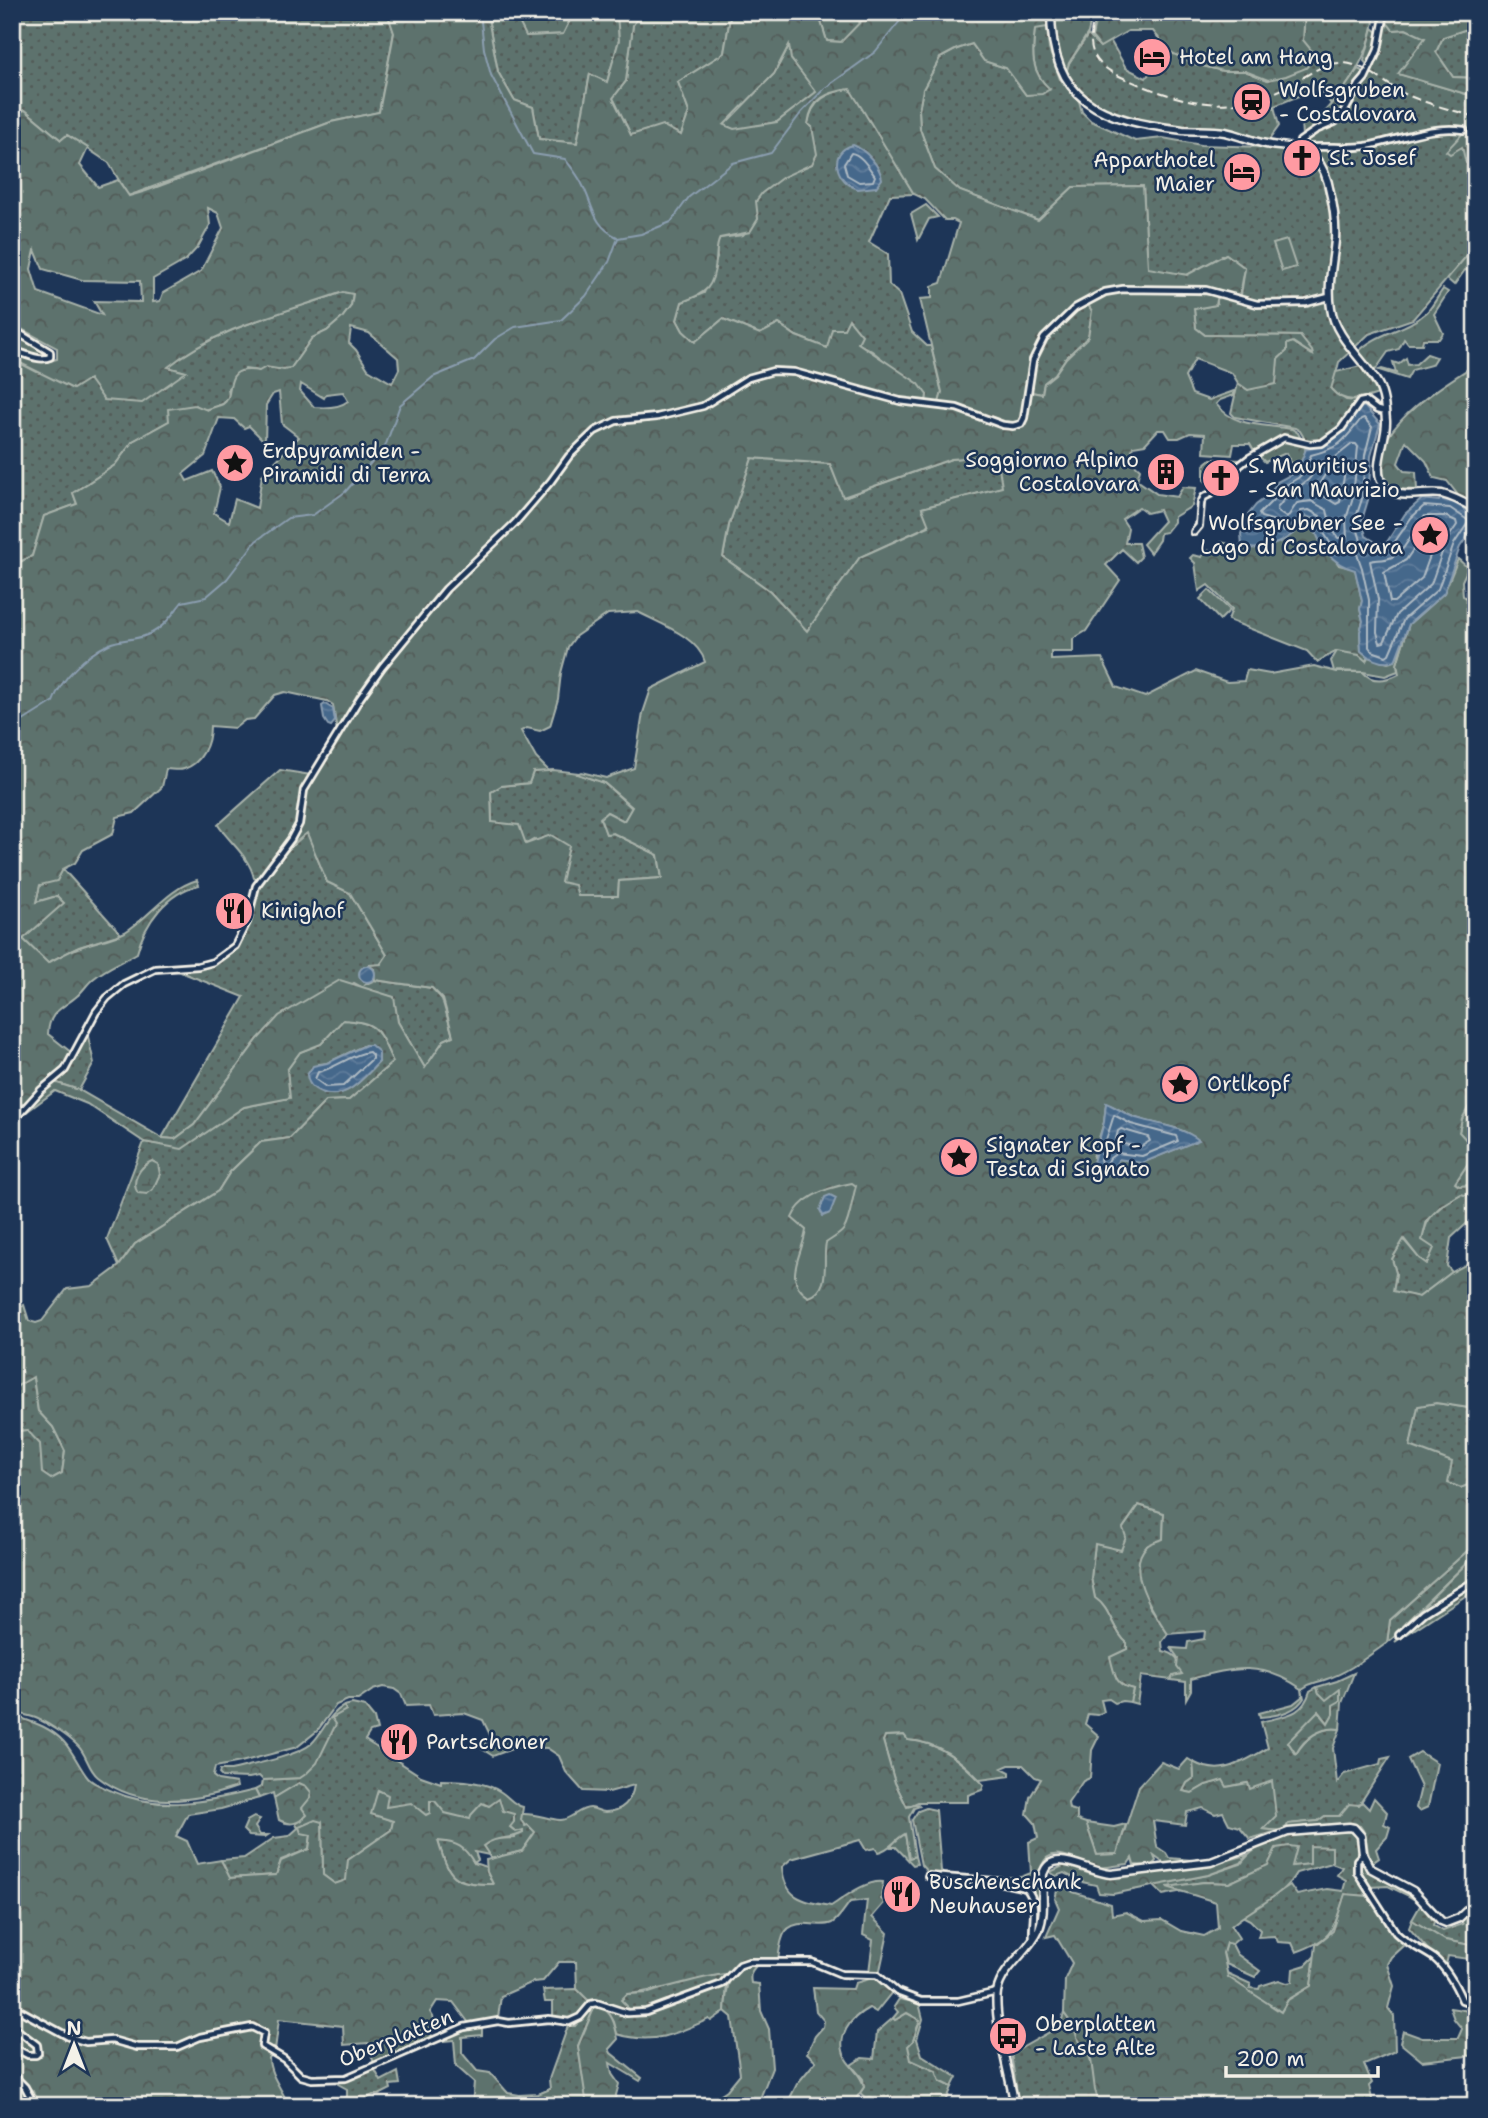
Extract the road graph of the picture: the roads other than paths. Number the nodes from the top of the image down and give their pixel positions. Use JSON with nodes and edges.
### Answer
{"nodes":[{"id":1,"x":1051,"y":12,"type":"edge"},
{"id":2,"x":1385,"y":12,"type":"edge"},
{"id":3,"x":1464,"y":130,"type":"dead end"},
{"id":4,"x":1300,"y":148,"type":"junction"},
{"id":5,"x":1329,"y":297,"type":"junction"},
{"id":6,"x":12,"y":329,"type":"edge"},
{"id":7,"x":12,"y":350,"type":"edge"},
{"id":8,"x":1385,"y":412,"type":"junction"},
{"id":9,"x":1476,"y":509,"type":"edge"},
{"id":10,"x":1194,"y":532,"type":"dead end"},
{"id":11,"x":12,"y":1122,"type":"edge"},
{"id":12,"x":1476,"y":1580,"type":"edge"},
{"id":13,"x":1399,"y":1635,"type":"dead end"},
{"id":14,"x":1363,"y":1854,"type":"junction"},
{"id":15,"x":928,"y":1876,"type":"dead end"},
{"id":16,"x":1476,"y":1902,"type":"edge"},
{"id":17,"x":1034,"y":1938,"type":"junction"},
{"id":18,"x":998,"y":1992,"type":"junction"},
{"id":19,"x":1476,"y":2005,"type":"edge"},
{"id":20,"x":12,"y":2006,"type":"edge"},
{"id":21,"x":12,"y":2026,"type":"edge"},
{"id":22,"x":12,"y":2047,"type":"edge"},
{"id":23,"x":12,"y":2074,"type":"edge"},
{"id":24,"x":35,"y":2106,"type":"edge"},
{"id":25,"x":861,"y":2106,"type":"edge"},
{"id":26,"x":881,"y":2106,"type":"edge"},
{"id":27,"x":1015,"y":2106,"type":"edge"}],
"edges":[{"from":1,"to":4,"type":"main road"},
{"from":2,"to":4,"type":"street"},
{"from":3,"to":4,"type":"street"},
{"from":4,"to":5,"type":"main road"},
{"from":5,"to":8,"type":"main road"},
{"from":5,"to":11,"type":"street"},
{"from":6,"to":7,"type":"street"},
{"from":8,"to":9,"type":"main road"},
{"from":8,"to":10,"type":"street"},
{"from":12,"to":13,"type":"street"},
{"from":14,"to":16,"type":"main road"},
{"from":14,"to":17,"type":"main road"},
{"from":14,"to":19,"type":"street"},
{"from":15,"to":17,"type":"street"},
{"from":17,"to":18,"type":"main road"},
{"from":18,"to":20,"type":"street","name":"Oberplatten"},
{"from":18,"to":27,"type":"main road"},
{"from":21,"to":22,"type":"street"},
{"from":23,"to":24,"type":"street"},
{"from":25,"to":26,"type":"main road"}]}
